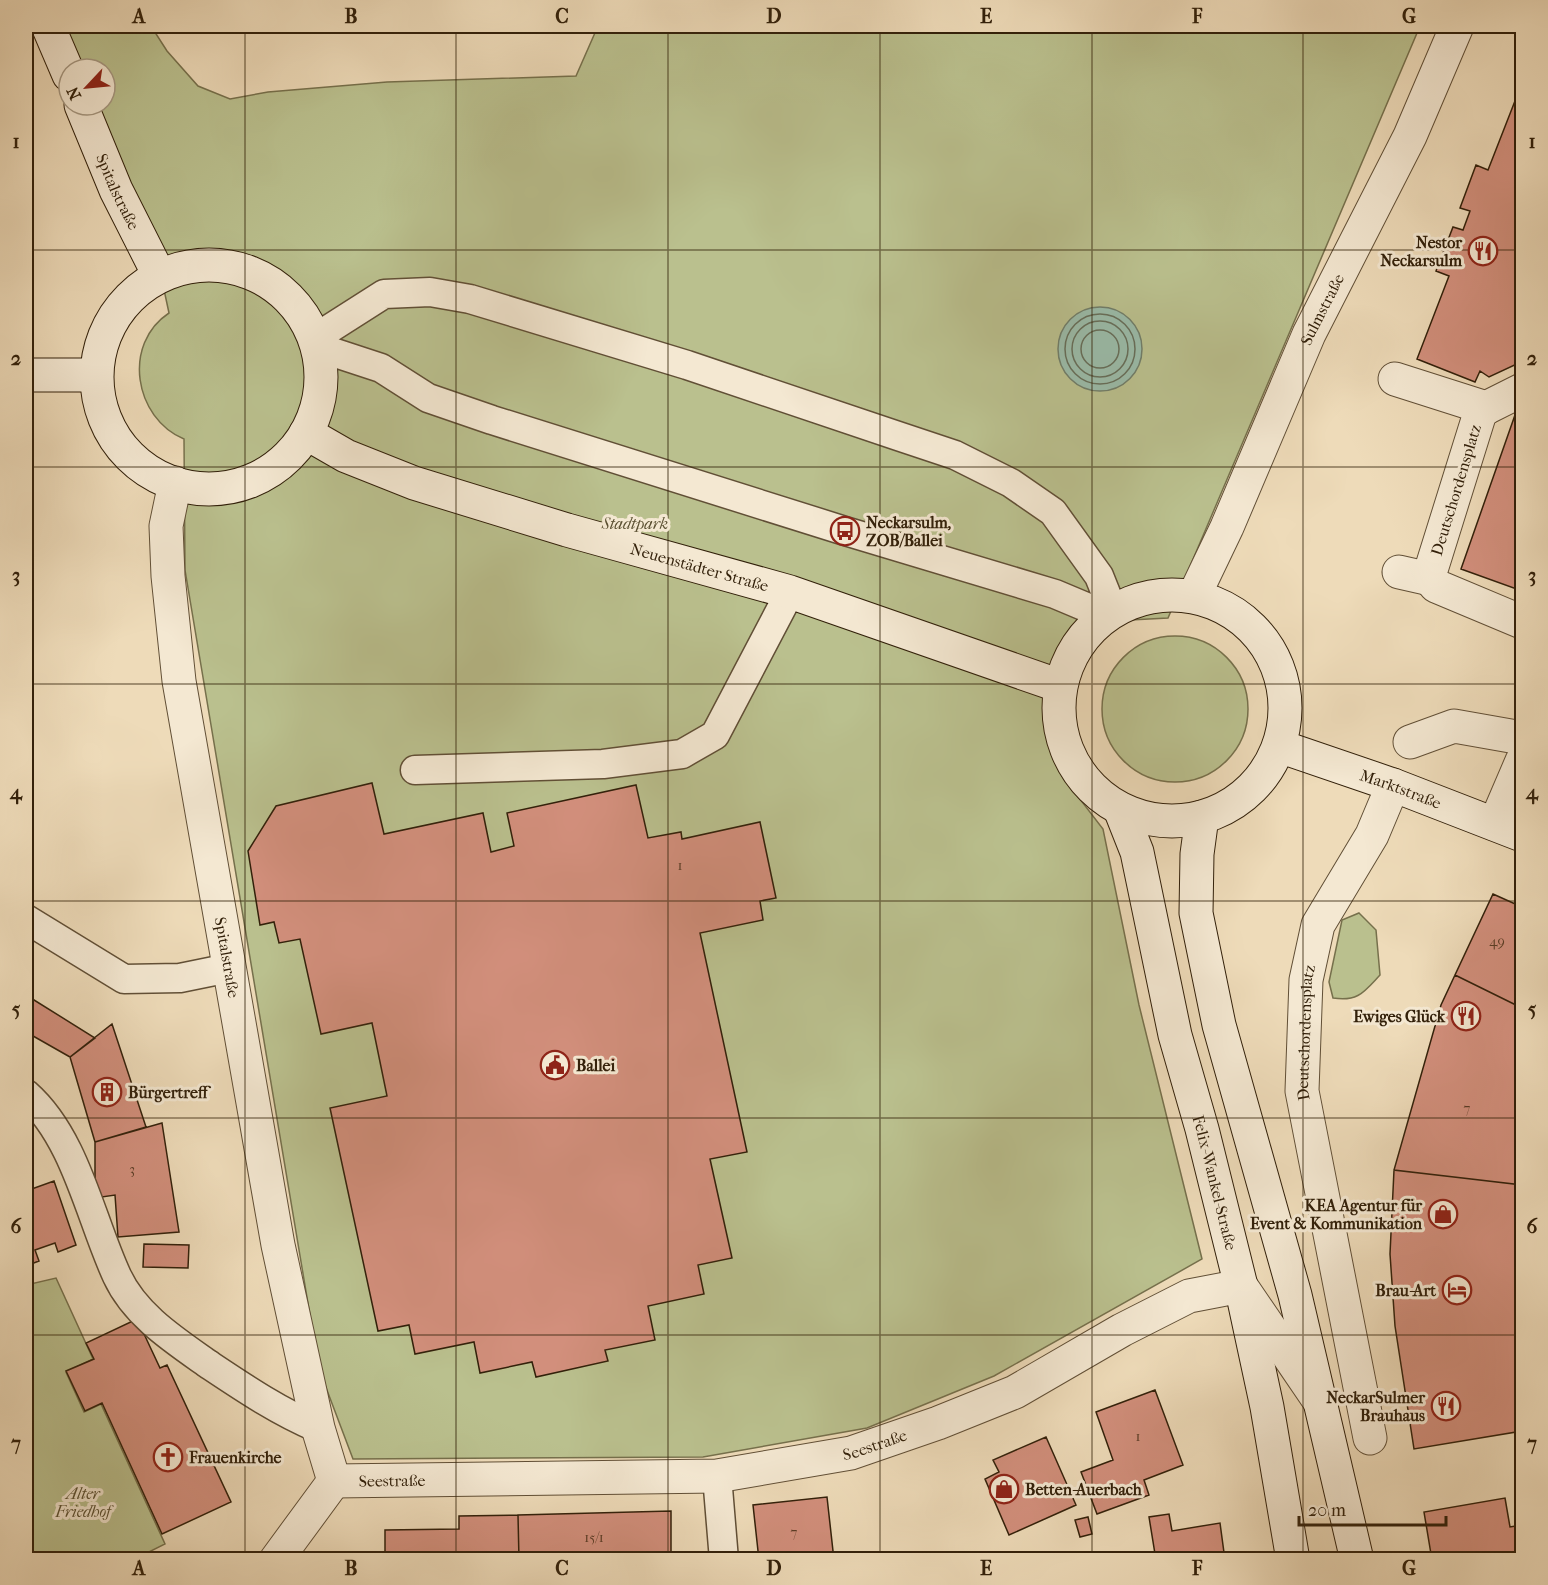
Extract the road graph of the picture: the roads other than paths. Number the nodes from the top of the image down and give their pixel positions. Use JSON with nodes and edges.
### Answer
{"nodes":[{"id":1,"x":48,"y":26,"type":"edge"},
{"id":2,"x":1457,"y":26,"type":"edge"},
{"id":3,"x":61,"y":57,"type":"edge"},
{"id":4,"x":86,"y":117,"type":"edge"},
{"id":5,"x":159,"y":275,"type":"junction"},
{"id":6,"x":316,"y":342,"type":"junction"},
{"id":7,"x":26,"y":375,"type":"edge"},
{"id":8,"x":96,"y":375,"type":"junction"},
{"id":9,"x":1395,"y":379,"type":"dead end"},
{"id":10,"x":1522,"y":390,"type":"edge"},
{"id":11,"x":1486,"y":408,"type":"junction"},
{"id":12,"x":306,"y":433,"type":"junction"},
{"id":13,"x":176,"y":483,"type":"junction"},
{"id":14,"x":790,"y":592,"type":"junction"},
{"id":15,"x":1194,"y":596,"type":"junction"},
{"id":16,"x":1109,"y":613,"type":"junction"},
{"id":17,"x":1522,"y":622,"type":"edge"},
{"id":18,"x":1060,"y":686,"type":"junction"},
{"id":19,"x":1522,"y":738,"type":"edge"},
{"id":20,"x":1410,"y":742,"type":"dead end"},
{"id":21,"x":1279,"y":746,"type":"junction"},
{"id":22,"x":1522,"y":761,"type":"edge"},
{"id":23,"x":415,"y":770,"type":"dead end"},
{"id":24,"x":1393,"y":785,"type":"junction"},
{"id":25,"x":1120,"y":809,"type":"junction"},
{"id":26,"x":1202,"y":817,"type":"junction"},
{"id":27,"x":1509,"y":830,"type":"edge"},
{"id":28,"x":26,"y":918,"type":"edge"},
{"id":29,"x":229,"y":968,"type":"junction"},
{"id":30,"x":26,"y":1094,"type":"edge"},
{"id":31,"x":1241,"y":1286,"type":"junction"},
{"id":32,"x":1321,"y":1403,"type":"junction"},
{"id":33,"x":318,"y":1428,"type":"junction"},
{"id":34,"x":1370,"y":1438,"type":"dead end"},
{"id":35,"x":717,"y":1476,"type":"junction"},
{"id":36,"x":334,"y":1481,"type":"junction"},
{"id":37,"x":276,"y":1560,"type":"edge"},
{"id":38,"x":724,"y":1560,"type":"edge"},
{"id":39,"x":1293,"y":1560,"type":"edge"},
{"id":40,"x":1357,"y":1560,"type":"edge"}],
"edges":[{"from":1,"to":3,"type":"street"},
{"from":2,"to":15,"type":"street","name":"Sulmstraße"},
{"from":4,"to":5,"type":"street","name":"Spitalstraße"},
{"from":5,"to":6,"type":"street"},
{"from":5,"to":8,"type":"street"},
{"from":6,"to":12,"type":"street"},
{"from":6,"to":16,"type":"lane"},
{"from":6,"to":16,"type":"lane"},
{"from":7,"to":8,"type":"street"},
{"from":8,"to":13,"type":"street"},
{"from":9,"to":11,"type":"street"},
{"from":10,"to":11,"type":"street","name":"Deutschordensplatz"},
{"from":11,"to":17,"type":"street","name":"Deutschordensplatz"},
{"from":12,"to":13,"type":"street"},
{"from":12,"to":14,"type":"street","name":"Neuenstädter Straße"},
{"from":13,"to":29,"type":"street","name":"Spitalstraße"},
{"from":14,"to":18,"type":"street","name":"Neuenstädter Straße"},
{"from":14,"to":23,"type":"lane"},
{"from":15,"to":16,"type":"street"},
{"from":15,"to":21,"type":"street"},
{"from":16,"to":18,"type":"street"},
{"from":18,"to":25,"type":"street"},
{"from":19,"to":20,"type":"street"},
{"from":21,"to":24,"type":"street","name":"Marktstraße"},
{"from":21,"to":26,"type":"street"},
{"from":22,"to":27,"type":"street"},
{"from":24,"to":27,"type":"street","name":"Marktstraße"},
{"from":24,"to":34,"type":"street","name":"Deutschordensplatz"},
{"from":25,"to":26,"type":"street"},
{"from":25,"to":31,"type":"street","name":"Felix-Wankel-Straße"},
{"from":26,"to":32,"type":"street"},
{"from":28,"to":29,"type":"lane"},
{"from":29,"to":33,"type":"street","name":"Spitalstraße"},
{"from":30,"to":33,"type":"lane"},
{"from":31,"to":32,"type":"street"},
{"from":31,"to":35,"type":"street","name":"Seestraße"},
{"from":31,"to":39,"type":"street","name":"Felix-Wankel-Straße"},
{"from":32,"to":40,"type":"street"},
{"from":33,"to":36,"type":"street","name":"Spitalstraße"},
{"from":35,"to":36,"type":"street","name":"Seestraße"},
{"from":35,"to":38,"type":"lane"},
{"from":36,"to":37,"type":"street"}]}
